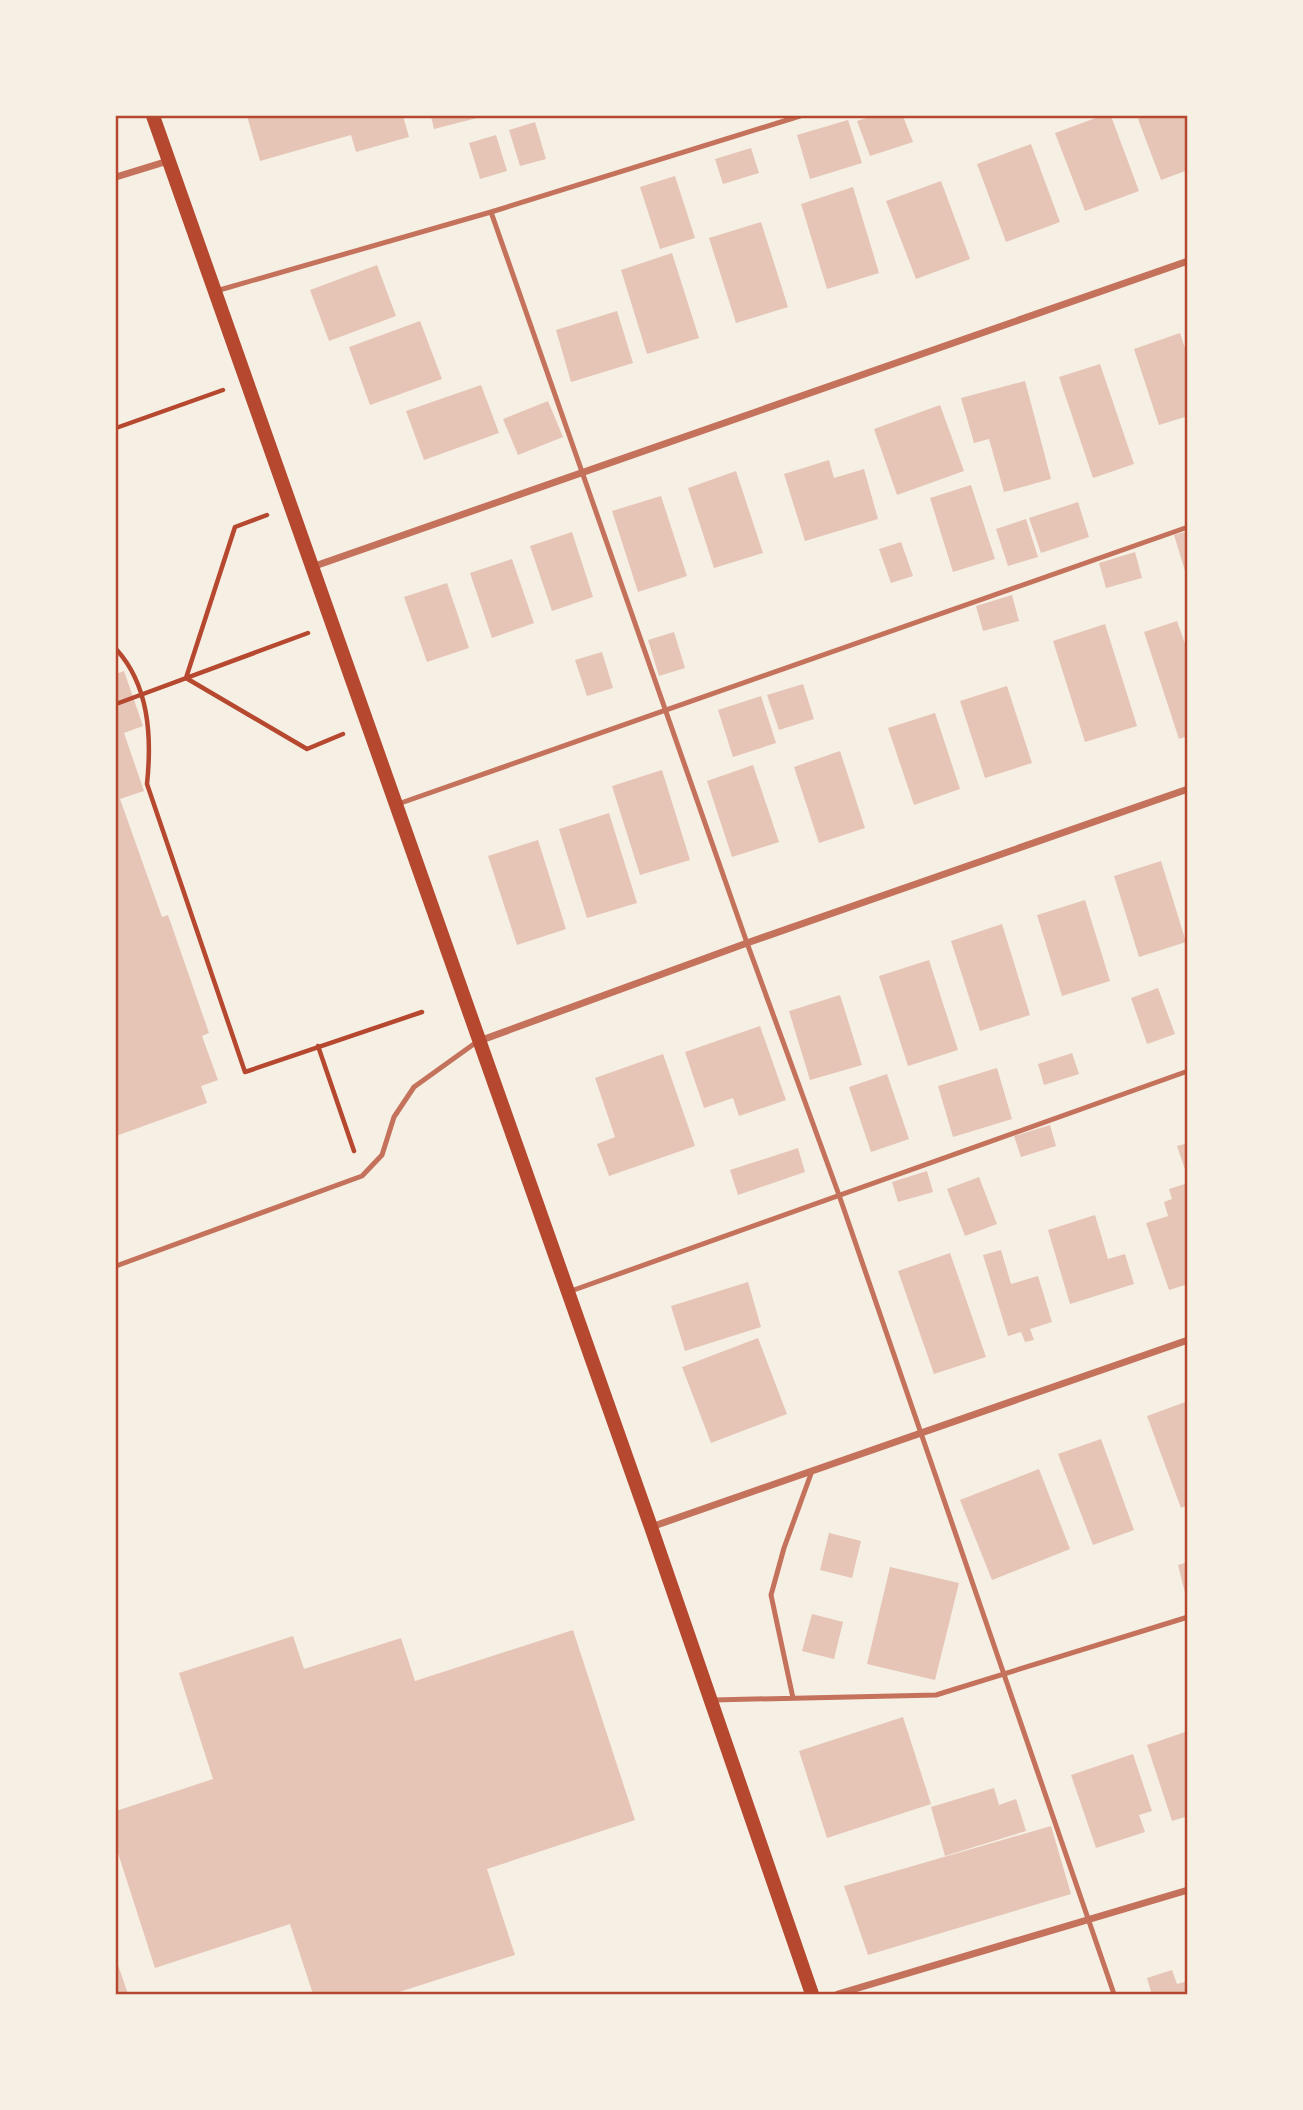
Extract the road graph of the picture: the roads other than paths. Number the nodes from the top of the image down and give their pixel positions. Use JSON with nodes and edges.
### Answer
{"nodes":[{"id":1,"x":153,"y":116,"type":"edge"},
{"id":2,"x":800,"y":116,"type":"edge"},
{"id":3,"x":168,"y":160,"type":"junction"},
{"id":4,"x":116,"y":177,"type":"edge"},
{"id":5,"x":491,"y":212,"type":"junction"},
{"id":6,"x":1188,"y":261,"type":"edge"},
{"id":7,"x":214,"y":291,"type":"junction"},
{"id":8,"x":581,"y":473,"type":"junction"},
{"id":9,"x":1188,"y":527,"type":"edge"},
{"id":10,"x":312,"y":567,"type":"junction"},
{"id":11,"x":665,"y":709,"type":"junction"},
{"id":12,"x":1188,"y":789,"type":"edge"},
{"id":13,"x":395,"y":805,"type":"junction"},
{"id":14,"x":747,"y":943,"type":"junction"},
{"id":15,"x":478,"y":1041,"type":"junction"},
{"id":16,"x":1188,"y":1071,"type":"edge"},
{"id":17,"x":839,"y":1195,"type":"junction"},
{"id":18,"x":116,"y":1266,"type":"edge"},
{"id":19,"x":568,"y":1292,"type":"junction"},
{"id":20,"x":1188,"y":1340,"type":"edge"},
{"id":21,"x":922,"y":1433,"type":"junction"},
{"id":22,"x":812,"y":1471,"type":"junction"},
{"id":23,"x":651,"y":1527,"type":"junction"},
{"id":24,"x":1188,"y":1617,"type":"edge"},
{"id":25,"x":1004,"y":1674,"type":"junction"},
{"id":26,"x":793,"y":1698,"type":"junction"},
{"id":27,"x":710,"y":1700,"type":"junction"},
{"id":28,"x":1188,"y":1890,"type":"edge"},
{"id":29,"x":1089,"y":1919,"type":"junction"},
{"id":30,"x":811,"y":1994,"type":"edge"},
{"id":31,"x":838,"y":1994,"type":"edge"},
{"id":32,"x":1114,"y":1994,"type":"edge"}],
"edges":[{"from":1,"to":3,"type":"main road"},
{"from":2,"to":5,"type":"lane"},
{"from":3,"to":4,"type":"street"},
{"from":3,"to":7,"type":"main road"},
{"from":5,"to":7,"type":"lane"},
{"from":5,"to":8,"type":"lane"},
{"from":6,"to":8,"type":"street"},
{"from":7,"to":10,"type":"main road"},
{"from":8,"to":10,"type":"street"},
{"from":8,"to":11,"type":"lane"},
{"from":9,"to":11,"type":"lane"},
{"from":10,"to":13,"type":"main road"},
{"from":11,"to":13,"type":"lane"},
{"from":11,"to":14,"type":"lane"},
{"from":12,"to":14,"type":"street"},
{"from":13,"to":15,"type":"main road"},
{"from":14,"to":15,"type":"street"},
{"from":14,"to":17,"type":"lane"},
{"from":15,"to":18,"type":"lane"},
{"from":15,"to":19,"type":"main road"},
{"from":16,"to":17,"type":"lane"},
{"from":17,"to":19,"type":"lane"},
{"from":17,"to":21,"type":"lane"},
{"from":19,"to":23,"type":"main road"},
{"from":20,"to":21,"type":"street"},
{"from":21,"to":22,"type":"street"},
{"from":21,"to":25,"type":"lane"},
{"from":22,"to":23,"type":"street"},
{"from":22,"to":26,"type":"lane"},
{"from":23,"to":27,"type":"main road"},
{"from":24,"to":25,"type":"lane"},
{"from":25,"to":26,"type":"lane"},
{"from":25,"to":29,"type":"lane"},
{"from":26,"to":27,"type":"lane"},
{"from":27,"to":30,"type":"main road"},
{"from":28,"to":29,"type":"street"},
{"from":29,"to":31,"type":"street"},
{"from":29,"to":32,"type":"lane"}]}
